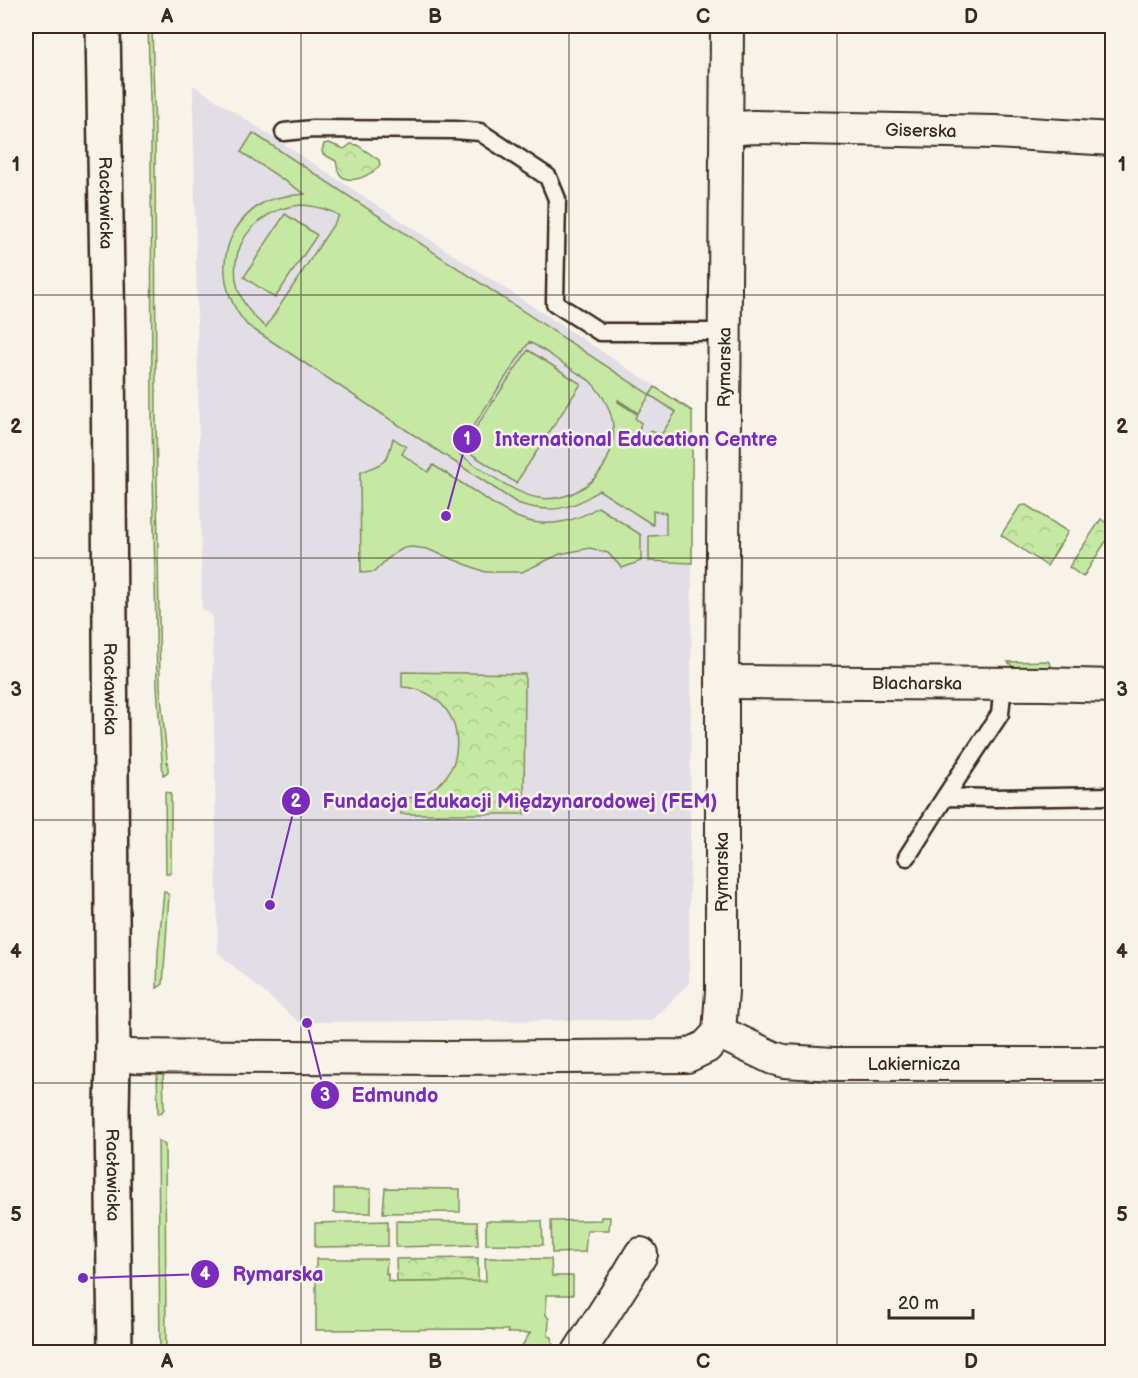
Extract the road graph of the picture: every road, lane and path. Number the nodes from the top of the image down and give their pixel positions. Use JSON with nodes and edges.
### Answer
{"nodes":[{"id":1,"x":103,"y":26,"type":"edge"},
{"id":2,"x":727,"y":26,"type":"edge"},
{"id":3,"x":727,"y":129,"type":"junction"},
{"id":4,"x":284,"y":132,"type":"dead end"},
{"id":5,"x":1113,"y":139,"type":"edge"},
{"id":6,"x":725,"y":332,"type":"junction"},
{"id":7,"x":722,"y":682,"type":"junction"},
{"id":8,"x":1003,"y":683,"type":"junction"},
{"id":9,"x":1113,"y":686,"type":"edge"},
{"id":10,"x":1113,"y":796,"type":"edge"},
{"id":11,"x":945,"y":797,"type":"junction"},
{"id":12,"x":907,"y":857,"type":"dead end"},
{"id":13,"x":725,"y":1036,"type":"junction"},
{"id":14,"x":113,"y":1056,"type":"junction"},
{"id":15,"x":1113,"y":1064,"type":"edge"},
{"id":16,"x":640,"y":1254,"type":"dead end"},
{"id":17,"x":115,"y":1353,"type":"edge"},
{"id":18,"x":579,"y":1353,"type":"edge"}],
"edges":[{"from":1,"to":14,"type":"street","name":"Racławicka"},
{"from":2,"to":3,"type":"street","name":"Rymarska"},
{"from":3,"to":5,"type":"street","name":"Giserska"},
{"from":3,"to":6,"type":"street","name":"Rymarska"},
{"from":4,"to":6,"type":"lane"},
{"from":6,"to":7,"type":"street","name":"Rymarska"},
{"from":7,"to":8,"type":"street","name":"Blacharska"},
{"from":7,"to":13,"type":"street","name":"Rymarska"},
{"from":8,"to":9,"type":"street","name":"Blacharska"},
{"from":8,"to":11,"type":"lane"},
{"from":10,"to":11,"type":"lane"},
{"from":11,"to":12,"type":"lane"},
{"from":13,"to":14,"type":"street"},
{"from":13,"to":15,"type":"street","name":"Lakiernicza"},
{"from":14,"to":17,"type":"street","name":"Racławicka"},
{"from":16,"to":18,"type":"street"}]}
